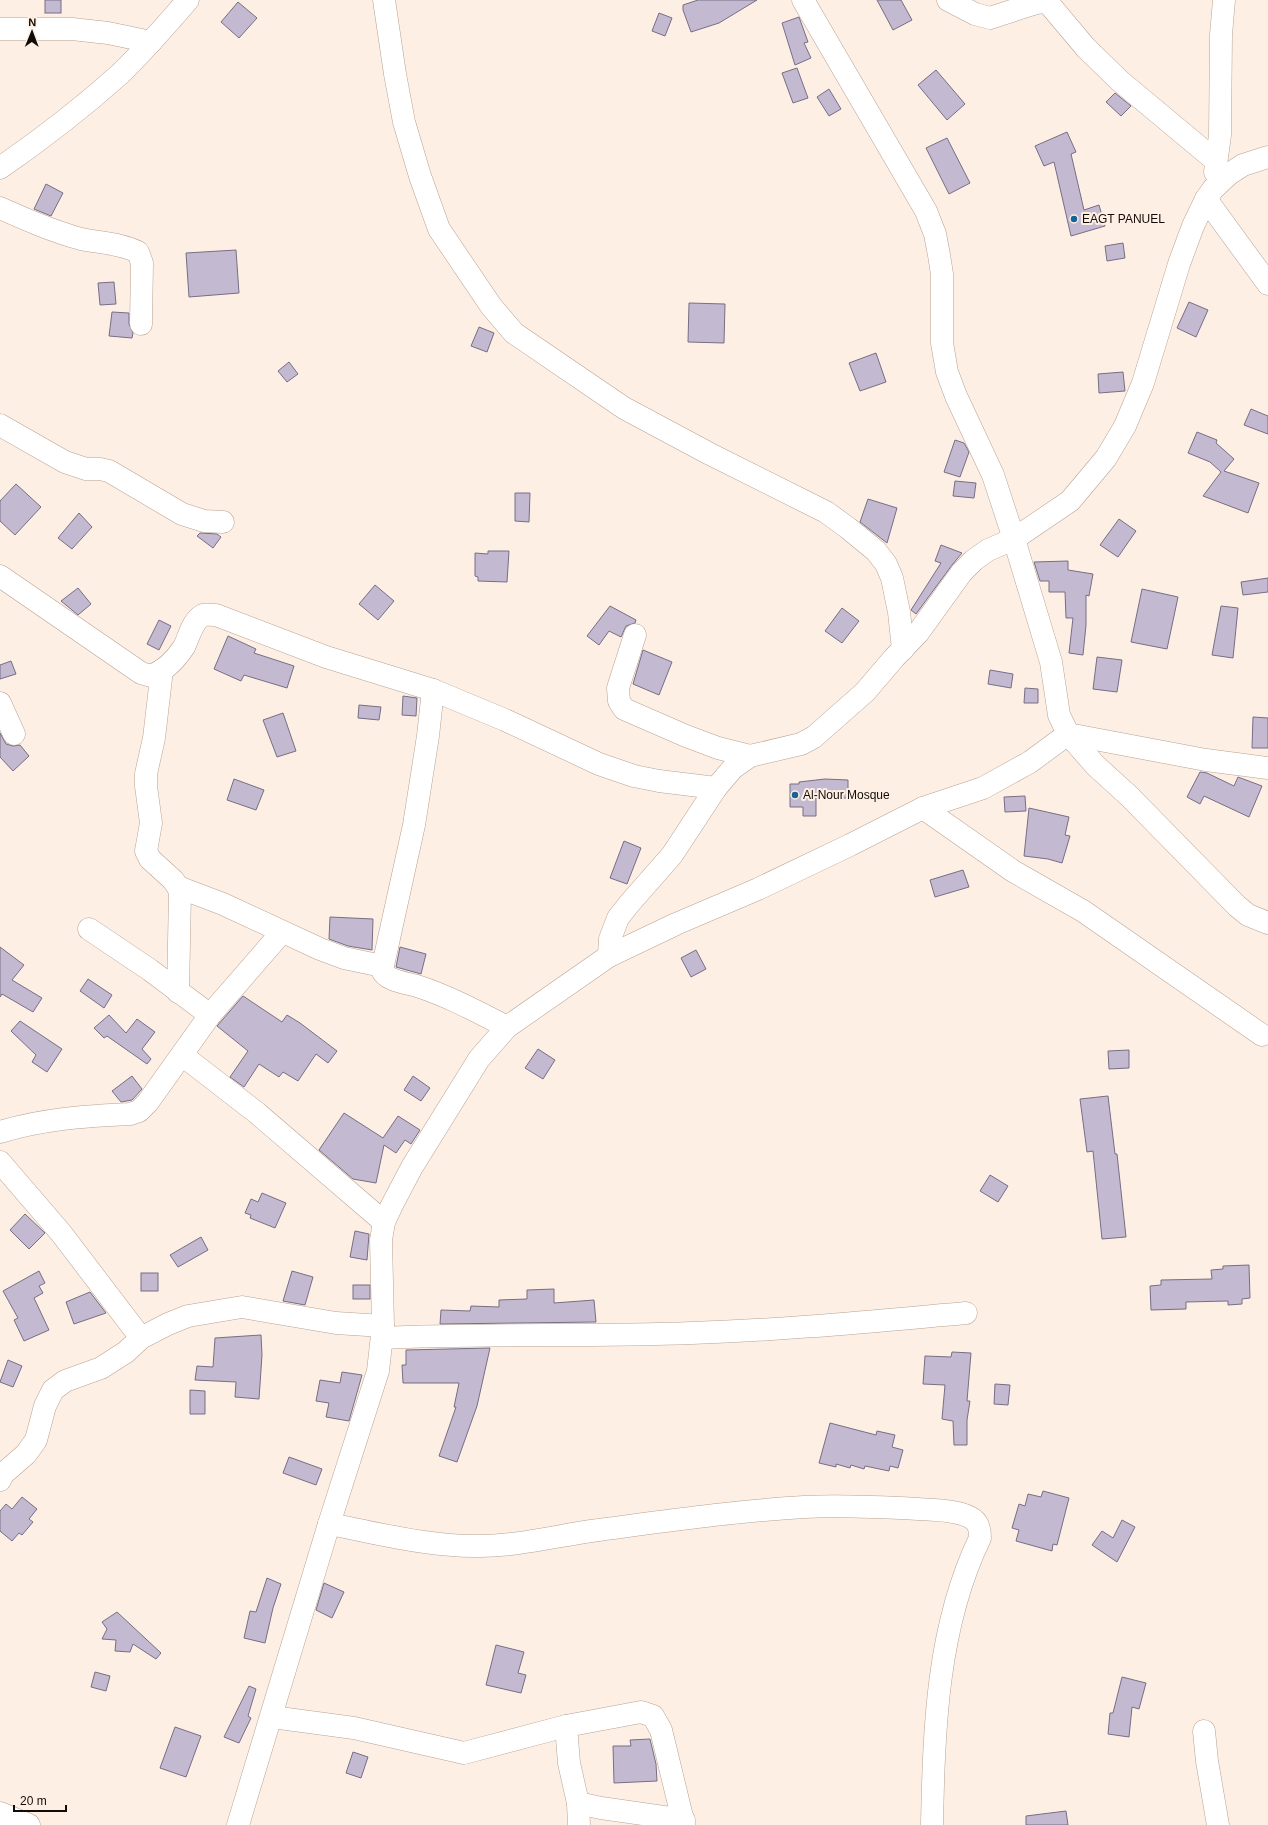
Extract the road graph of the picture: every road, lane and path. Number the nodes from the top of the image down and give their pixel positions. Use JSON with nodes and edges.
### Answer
{"nodes":[{"id":1,"x":188,"y":0,"type":"edge"},
{"id":2,"x":384,"y":0,"type":"edge"},
{"id":3,"x":803,"y":0,"type":"edge"},
{"id":4,"x":948,"y":0,"type":"edge"},
{"id":5,"x":1224,"y":0,"type":"edge"},
{"id":6,"x":0,"y":29,"type":"edge"},
{"id":7,"x":151,"y":42,"type":"junction"},
{"id":8,"x":1268,"y":156,"type":"edge"},
{"id":9,"x":1216,"y":161,"type":"junction"},
{"id":10,"x":0,"y":168,"type":"edge"},
{"id":11,"x":1210,"y":194,"type":"junction"},
{"id":12,"x":0,"y":208,"type":"edge"},
{"id":13,"x":1268,"y":284,"type":"edge"},
{"id":14,"x":141,"y":324,"type":"dead end"},
{"id":15,"x":0,"y":425,"type":"edge"},
{"id":16,"x":223,"y":522,"type":"dead end"},
{"id":17,"x":1014,"y":539,"type":"junction"},
{"id":18,"x":0,"y":576,"type":"edge"},
{"id":19,"x":635,"y":635,"type":"dead end"},
{"id":20,"x":903,"y":649,"type":"junction"},
{"id":21,"x":162,"y":670,"type":"junction"},
{"id":22,"x":433,"y":690,"type":"junction"},
{"id":23,"x":0,"y":703,"type":"edge"},
{"id":24,"x":14,"y":734,"type":"dead end"},
{"id":25,"x":1068,"y":734,"type":"junction"},
{"id":26,"x":750,"y":756,"type":"junction"},
{"id":27,"x":1268,"y":768,"type":"edge"},
{"id":28,"x":716,"y":788,"type":"junction"},
{"id":29,"x":922,"y":808,"type":"junction"},
{"id":30,"x":178,"y":887,"type":"junction"},
{"id":31,"x":1268,"y":923,"type":"edge"},
{"id":32,"x":89,"y":929,"type":"dead end"},
{"id":33,"x":282,"y":932,"type":"junction"},
{"id":34,"x":609,"y":956,"type":"junction"},
{"id":35,"x":382,"y":966,"type":"junction"},
{"id":36,"x":178,"y":992,"type":"junction"},
{"id":37,"x":210,"y":1015,"type":"junction"},
{"id":38,"x":507,"y":1027,"type":"junction"},
{"id":39,"x":1262,"y":1035,"type":"dead end"},
{"id":40,"x":182,"y":1055,"type":"junction"},
{"id":41,"x":0,"y":1132,"type":"edge"},
{"id":42,"x":0,"y":1162,"type":"edge"},
{"id":43,"x":384,"y":1222,"type":"junction"},
{"id":44,"x":966,"y":1314,"type":"dead end"},
{"id":45,"x":382,"y":1332,"type":"junction"},
{"id":46,"x":141,"y":1338,"type":"junction"},
{"id":47,"x":0,"y":1480,"type":"edge"},
{"id":48,"x":329,"y":1524,"type":"junction"},
{"id":49,"x":272,"y":1716,"type":"junction"},
{"id":50,"x":566,"y":1726,"type":"junction"},
{"id":51,"x":1204,"y":1731,"type":"dead end"},
{"id":52,"x":578,"y":1803,"type":"junction"},
{"id":53,"x":0,"y":1813,"type":"edge"},
{"id":54,"x":684,"y":1822,"type":"edge"},
{"id":55,"x":29,"y":1825,"type":"edge"},
{"id":56,"x":238,"y":1825,"type":"edge"},
{"id":57,"x":579,"y":1825,"type":"edge"},
{"id":58,"x":932,"y":1825,"type":"edge"},
{"id":59,"x":1218,"y":1825,"type":"edge"}],
"edges":[{"from":1,"to":7,"type":"street"},
{"from":2,"to":20,"type":"street"},
{"from":3,"to":17,"type":"street"},
{"from":4,"to":9,"type":"street"},
{"from":5,"to":9,"type":"street"},
{"from":6,"to":7,"type":"street"},
{"from":7,"to":10,"type":"street"},
{"from":8,"to":11,"type":"street"},
{"from":9,"to":11,"type":"street"},
{"from":11,"to":13,"type":"street"},
{"from":11,"to":17,"type":"street"},
{"from":12,"to":14,"type":"street"},
{"from":15,"to":16,"type":"street"},
{"from":17,"to":20,"type":"street"},
{"from":17,"to":25,"type":"street"},
{"from":18,"to":21,"type":"street"},
{"from":19,"to":26,"type":"street"},
{"from":20,"to":26,"type":"street"},
{"from":21,"to":22,"type":"street"},
{"from":21,"to":30,"type":"street"},
{"from":22,"to":28,"type":"street"},
{"from":22,"to":35,"type":"street"},
{"from":23,"to":24,"type":"street"},
{"from":25,"to":27,"type":"street"},
{"from":25,"to":29,"type":"street"},
{"from":25,"to":31,"type":"street"},
{"from":26,"to":28,"type":"street"},
{"from":28,"to":34,"type":"street"},
{"from":29,"to":34,"type":"street"},
{"from":29,"to":39,"type":"street"},
{"from":30,"to":33,"type":"street"},
{"from":30,"to":36,"type":"street"},
{"from":32,"to":36,"type":"street"},
{"from":33,"to":35,"type":"street"},
{"from":33,"to":37,"type":"street"},
{"from":34,"to":38,"type":"street"},
{"from":35,"to":38,"type":"street"},
{"from":36,"to":37,"type":"street"},
{"from":37,"to":40,"type":"street"},
{"from":38,"to":43,"type":"street"},
{"from":40,"to":41,"type":"street"},
{"from":40,"to":43,"type":"street"},
{"from":42,"to":46,"type":"street"},
{"from":43,"to":45,"type":"street"},
{"from":44,"to":45,"type":"street"},
{"from":45,"to":46,"type":"street"},
{"from":45,"to":48,"type":"street"},
{"from":46,"to":47,"type":"street"},
{"from":48,"to":49,"type":"street"},
{"from":48,"to":58,"type":"street"},
{"from":49,"to":50,"type":"street"},
{"from":49,"to":56,"type":"street"},
{"from":50,"to":52,"type":"street"},
{"from":50,"to":54,"type":"street"},
{"from":51,"to":59,"type":"street"},
{"from":52,"to":54,"type":"street"},
{"from":52,"to":57,"type":"street"},
{"from":53,"to":55,"type":"street"}]}
